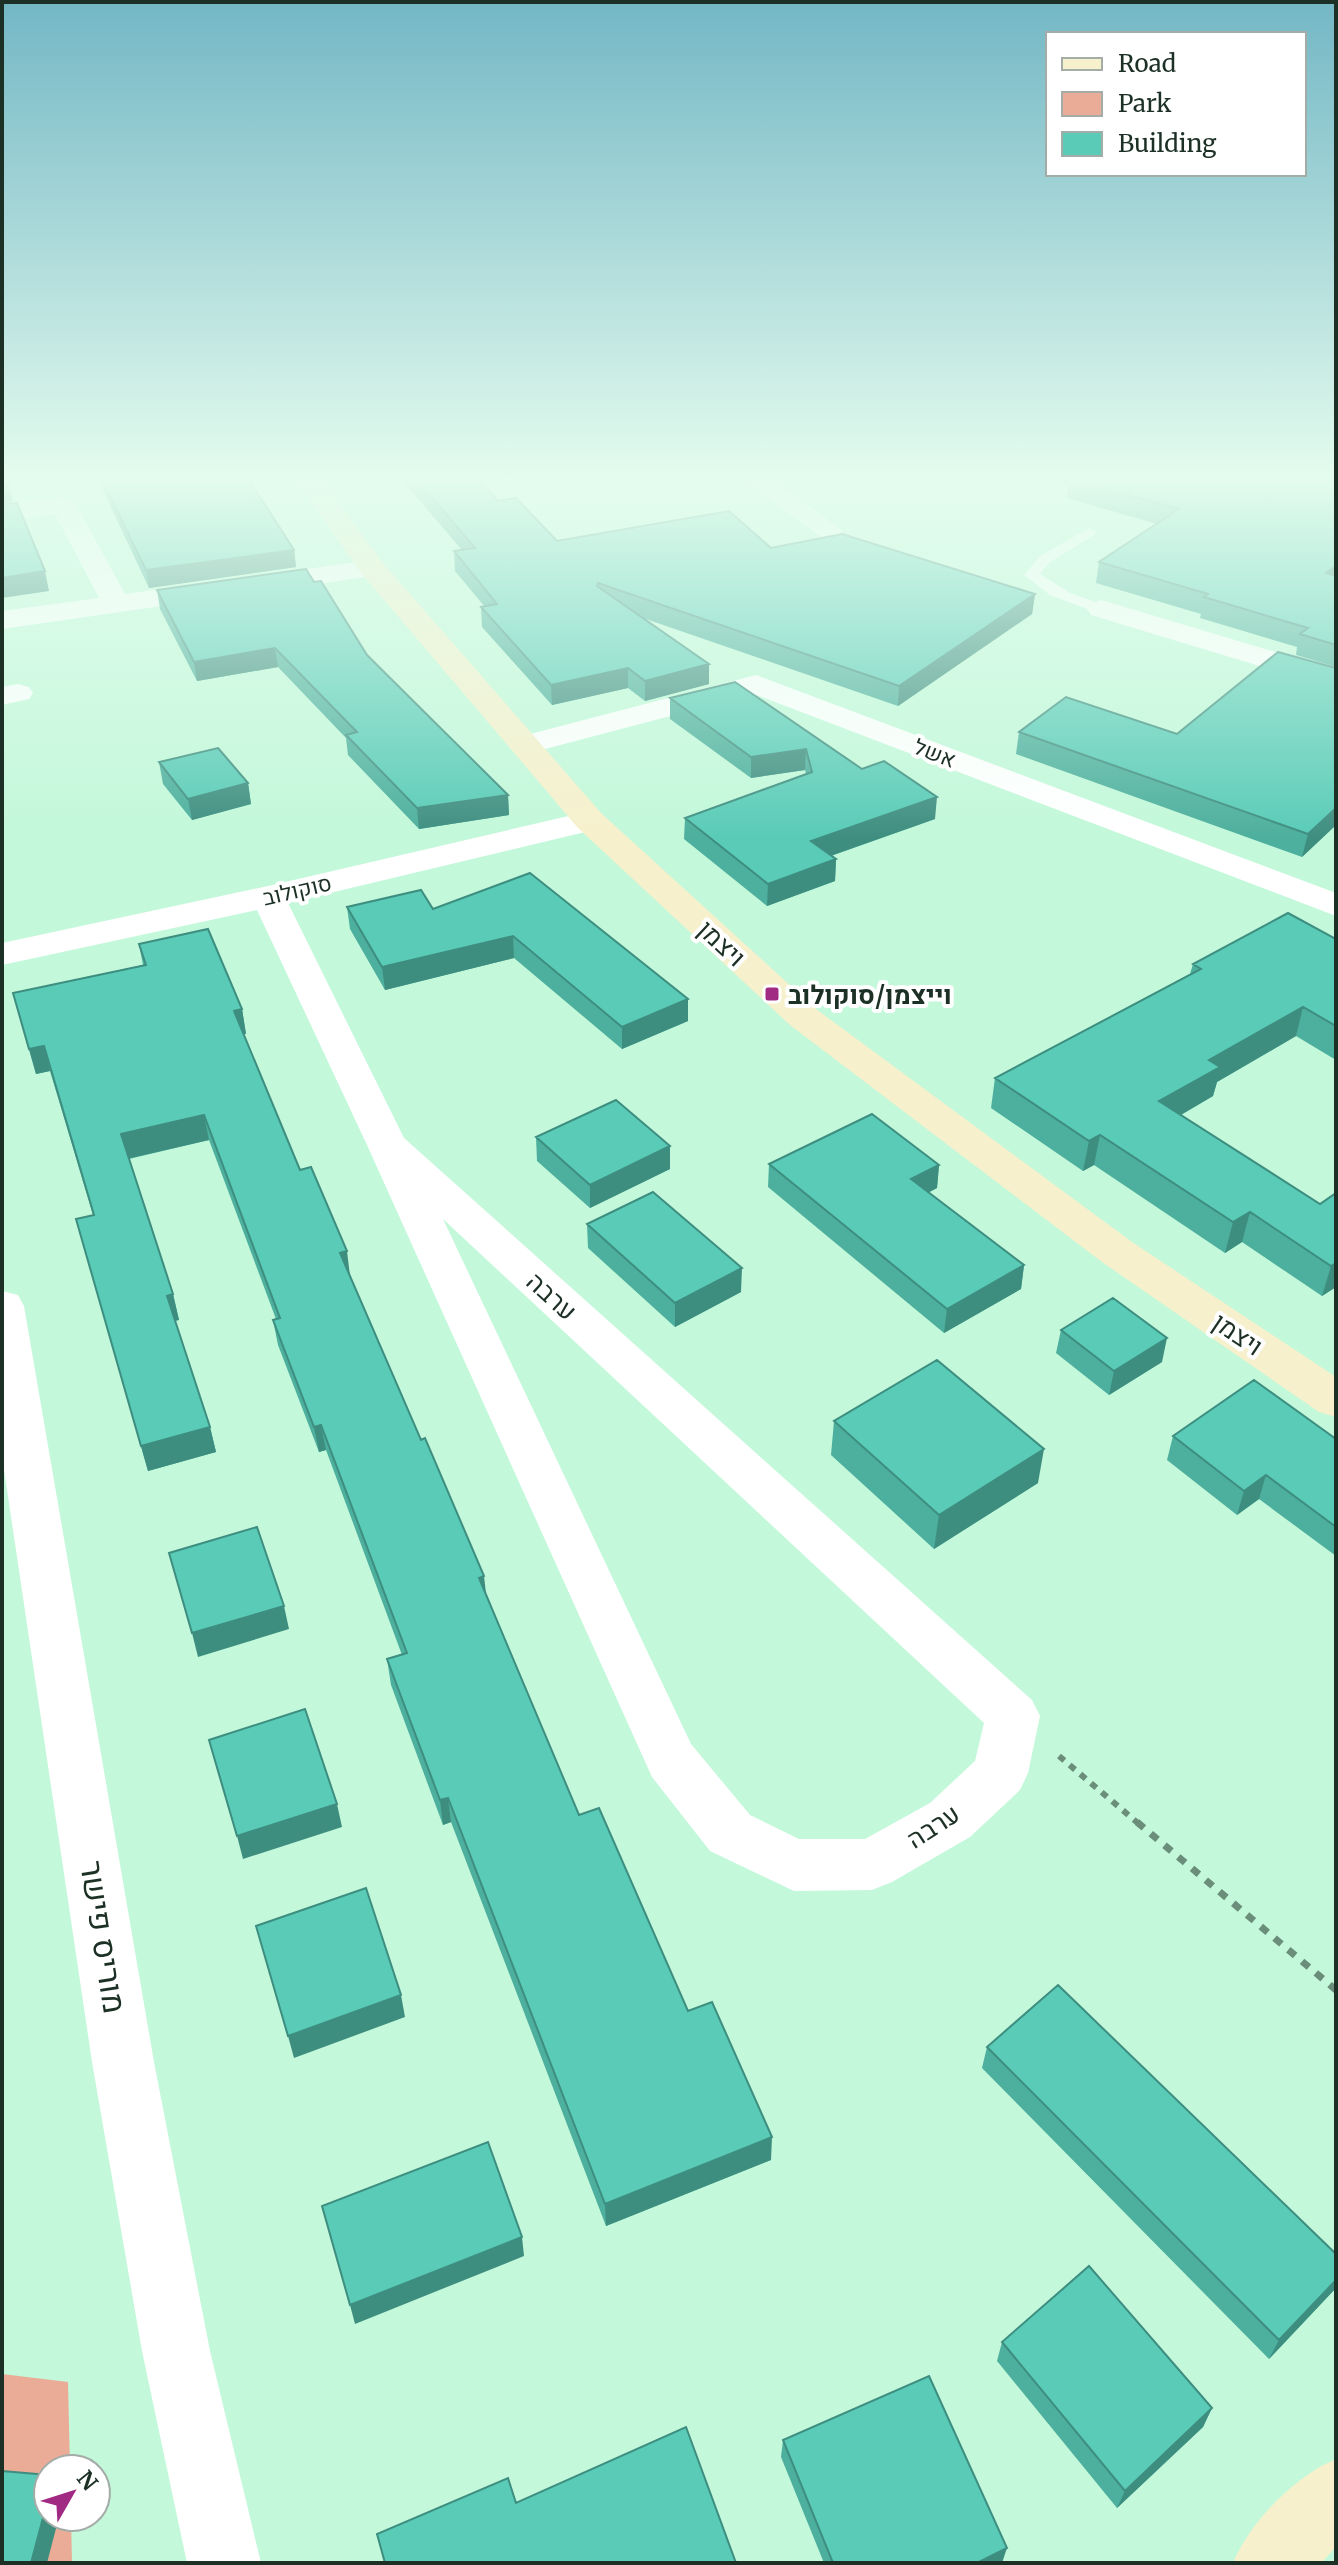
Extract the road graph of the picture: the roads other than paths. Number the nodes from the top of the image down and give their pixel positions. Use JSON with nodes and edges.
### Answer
{"nodes":[{"id":1,"x":132,"y":600,"type":"edge"},
{"id":2,"x":400,"y":600,"type":"edge"},
{"id":3,"x":1069,"y":600,"type":"edge"},
{"id":4,"x":115,"y":602,"type":"joint"},
{"id":5,"x":1101,"y":609,"type":"joint"},
{"id":6,"x":2,"y":620,"type":"edge"},
{"id":7,"x":1336,"y":680,"type":"edge"},
{"id":8,"x":526,"y":745,"type":"junction"},
{"id":9,"x":590,"y":821,"type":"junction"},
{"id":10,"x":268,"y":897,"type":"junction"},
{"id":11,"x":1336,"y":905,"type":"edge"},
{"id":12,"x":2,"y":954,"type":"edge"},
{"id":13,"x":387,"y":1145,"type":"junction"},
{"id":14,"x":2,"y":1306,"type":"edge"},
{"id":15,"x":1336,"y":1400,"type":"edge"},
{"id":16,"x":1336,"y":2495,"type":"edge"},
{"id":17,"x":224,"y":2563,"type":"edge"},
{"id":18,"x":1270,"y":2563,"type":"edge"}],
"edges":[{"from":1,"to":4,"type":"street"},
{"from":2,"to":8,"type":"street","name":"ויצמן"},
{"from":3,"to":5,"type":"lane"},
{"from":4,"to":6,"type":"street"},
{"from":5,"to":7,"type":"street"},
{"from":8,"to":9,"type":"street","name":"ויצמן"},
{"from":8,"to":11,"type":"street","name":"אשל"},
{"from":9,"to":10,"type":"street","name":"סוקולוב"},
{"from":9,"to":15,"type":"street","name":"ויצמן"},
{"from":10,"to":12,"type":"street","name":"סוקולוב"},
{"from":10,"to":13,"type":"street","name":"ערבה"},
{"from":13,"to":13,"type":"street","name":"ערבה"},
{"from":14,"to":17,"type":"street","name":"מוריס פישר"},
{"from":16,"to":18,"type":"street"}]}
